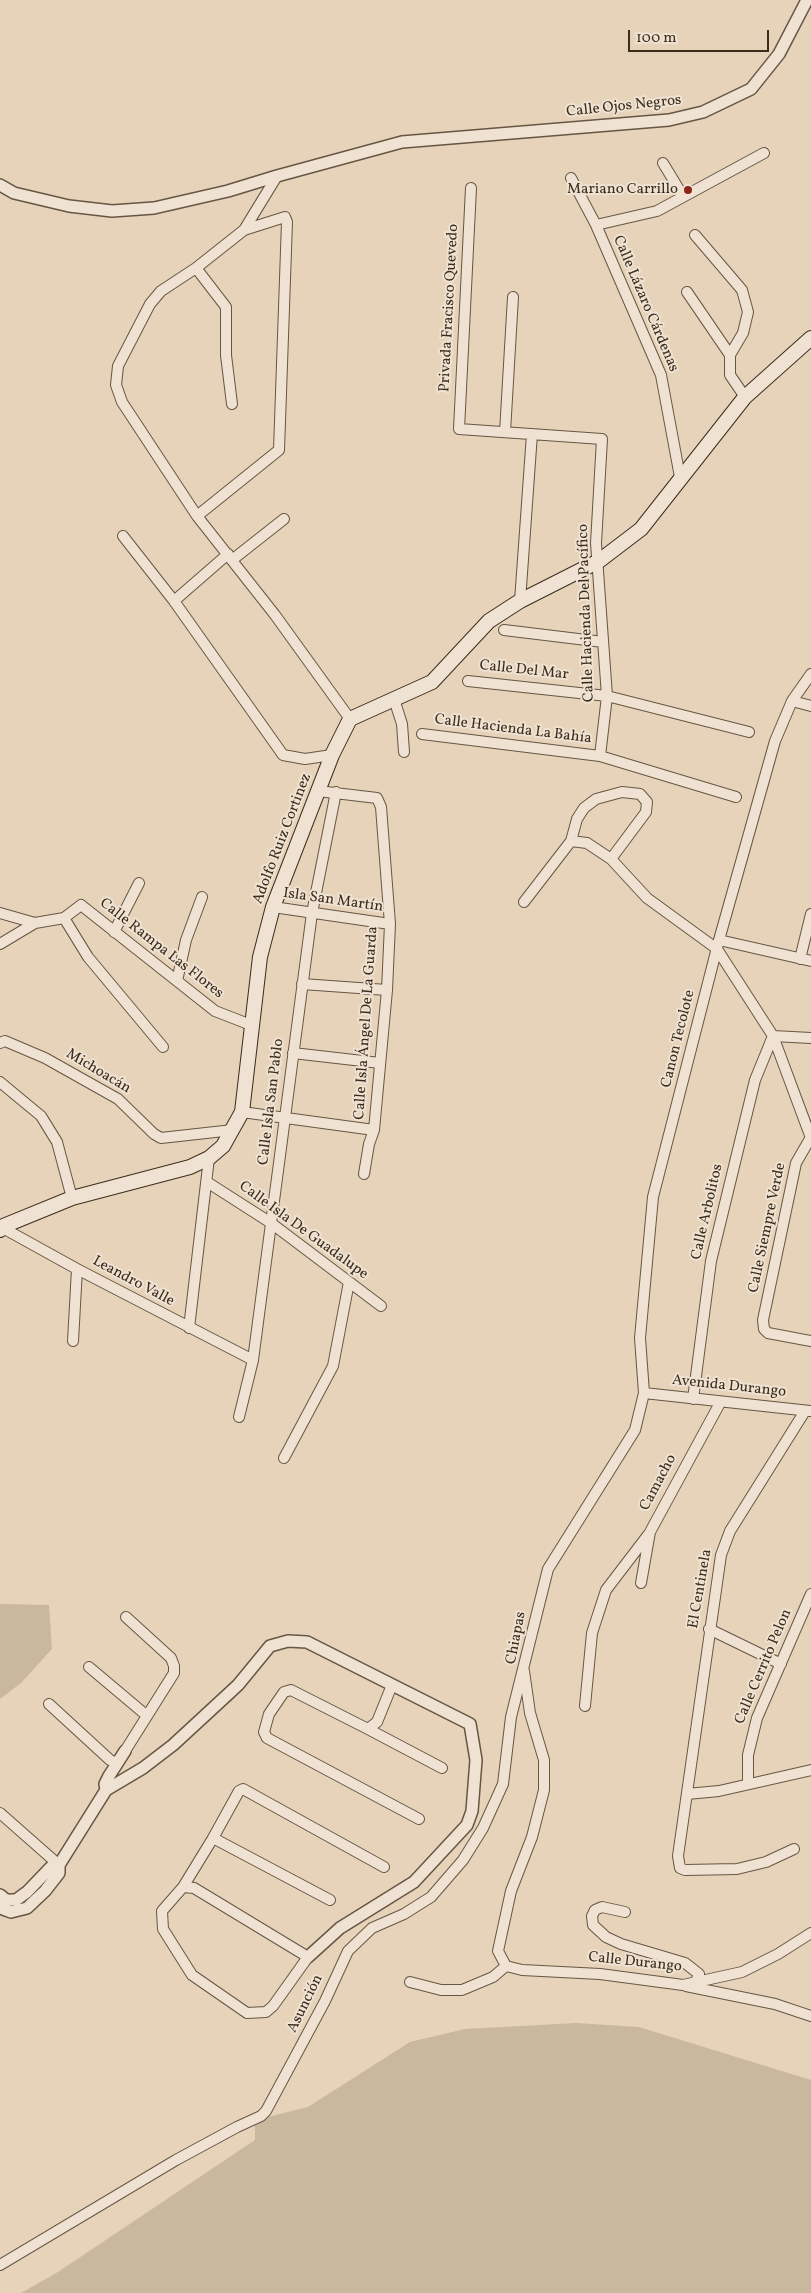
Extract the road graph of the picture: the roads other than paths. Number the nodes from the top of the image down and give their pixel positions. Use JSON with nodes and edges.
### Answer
{"nodes":[{"id":1,"x":807,"y":0,"type":"edge"},
{"id":2,"x":764,"y":152,"type":"dead end"},
{"id":3,"x":663,"y":164,"type":"dead end"},
{"id":4,"x":277,"y":176,"type":"junction"},
{"id":5,"x":571,"y":178,"type":"dead end"},
{"id":6,"x":0,"y":185,"type":"edge"},
{"id":7,"x":471,"y":188,"type":"dead end"},
{"id":8,"x":683,"y":196,"type":"junction"},
{"id":9,"x":596,"y":226,"type":"junction"},
{"id":10,"x":244,"y":230,"type":"junction"},
{"id":11,"x":695,"y":235,"type":"dead end"},
{"id":12,"x":196,"y":268,"type":"junction"},
{"id":13,"x":686,"y":292,"type":"dead end"},
{"id":14,"x":513,"y":297,"type":"dead end"},
{"id":15,"x":811,"y":338,"type":"edge"},
{"id":16,"x":730,"y":355,"type":"junction"},
{"id":17,"x":744,"y":397,"type":"junction"},
{"id":18,"x":232,"y":404,"type":"dead end"},
{"id":19,"x":505,"y":432,"type":"junction"},
{"id":20,"x":532,"y":434,"type":"junction"},
{"id":21,"x":680,"y":477,"type":"junction"},
{"id":22,"x":198,"y":516,"type":"junction"},
{"id":23,"x":284,"y":518,"type":"dead end"},
{"id":24,"x":123,"y":536,"type":"dead end"},
{"id":25,"x":230,"y":557,"type":"junction"},
{"id":26,"x":599,"y":561,"type":"junction"},
{"id":27,"x":174,"y":601,"type":"junction"},
{"id":28,"x":520,"y":601,"type":"junction"},
{"id":29,"x":504,"y":630,"type":"dead end"},
{"id":30,"x":603,"y":642,"type":"junction"},
{"id":31,"x":811,"y":674,"type":"edge"},
{"id":32,"x":468,"y":680,"type":"dead end"},
{"id":33,"x":607,"y":696,"type":"junction"},
{"id":34,"x":394,"y":699,"type":"junction"},
{"id":35,"x":792,"y":701,"type":"junction"},
{"id":36,"x":811,"y":706,"type":"edge"},
{"id":37,"x":350,"y":719,"type":"junction"},
{"id":38,"x":749,"y":732,"type":"dead end"},
{"id":39,"x":422,"y":734,"type":"dead end"},
{"id":40,"x":404,"y":752,"type":"dead end"},
{"id":41,"x":332,"y":755,"type":"junction"},
{"id":42,"x":600,"y":756,"type":"junction"},
{"id":43,"x":318,"y":791,"type":"junction"},
{"id":44,"x":336,"y":792,"type":"junction"},
{"id":45,"x":736,"y":797,"type":"dead end"},
{"id":46,"x":571,"y":841,"type":"junction"},
{"id":47,"x":611,"y":859,"type":"junction"},
{"id":48,"x":139,"y":883,"type":"dead end"},
{"id":49,"x":202,"y":897,"type":"dead end"},
{"id":50,"x":524,"y":902,"type":"dead end"},
{"id":51,"x":273,"y":907,"type":"junction"},
{"id":52,"x":0,"y":913,"type":"edge"},
{"id":53,"x":312,"y":913,"type":"junction"},
{"id":54,"x":811,"y":914,"type":"edge"},
{"id":55,"x":64,"y":918,"type":"junction"},
{"id":56,"x":35,"y":923,"type":"junction"},
{"id":57,"x":390,"y":924,"type":"junction"},
{"id":58,"x":114,"y":932,"type":"junction"},
{"id":59,"x":0,"y":944,"type":"edge"},
{"id":60,"x":718,"y":945,"type":"junction"},
{"id":61,"x":800,"y":959,"type":"junction"},
{"id":62,"x":811,"y":960,"type":"edge"},
{"id":63,"x":177,"y":981,"type":"junction"},
{"id":64,"x":302,"y":984,"type":"junction"},
{"id":65,"x":387,"y":990,"type":"junction"},
{"id":66,"x":252,"y":1025,"type":"junction"},
{"id":67,"x":773,"y":1036,"type":"junction"},
{"id":68,"x":811,"y":1038,"type":"edge"},
{"id":69,"x":0,"y":1044,"type":"edge"},
{"id":70,"x":163,"y":1047,"type":"dead end"},
{"id":71,"x":294,"y":1053,"type":"junction"},
{"id":72,"x":380,"y":1063,"type":"junction"},
{"id":73,"x":0,"y":1082,"type":"edge"},
{"id":74,"x":242,"y":1112,"type":"junction"},
{"id":75,"x":286,"y":1120,"type":"junction"},
{"id":76,"x":232,"y":1130,"type":"junction"},
{"id":77,"x":374,"y":1130,"type":"junction"},
{"id":78,"x":811,"y":1138,"type":"edge"},
{"id":79,"x":208,"y":1158,"type":"junction"},
{"id":80,"x":364,"y":1174,"type":"dead end"},
{"id":81,"x":207,"y":1182,"type":"junction"},
{"id":82,"x":72,"y":1198,"type":"junction"},
{"id":83,"x":271,"y":1223,"type":"junction"},
{"id":84,"x":0,"y":1228,"type":"edge"},
{"id":85,"x":76,"y":1269,"type":"junction"},
{"id":86,"x":348,"y":1282,"type":"junction"},
{"id":87,"x":382,"y":1306,"type":"dead end"},
{"id":88,"x":189,"y":1328,"type":"junction"},
{"id":89,"x":73,"y":1341,"type":"dead end"},
{"id":90,"x":811,"y":1341,"type":"edge"},
{"id":91,"x":253,"y":1360,"type":"junction"},
{"id":92,"x":644,"y":1393,"type":"junction"},
{"id":93,"x":693,"y":1399,"type":"junction"},
{"id":94,"x":720,"y":1403,"type":"junction"},
{"id":95,"x":808,"y":1411,"type":"edge"},
{"id":96,"x":239,"y":1417,"type":"dead end"},
{"id":97,"x":284,"y":1458,"type":"dead end"},
{"id":98,"x":650,"y":1532,"type":"junction"},
{"id":99,"x":641,"y":1583,"type":"dead end"},
{"id":100,"x":811,"y":1594,"type":"edge"},
{"id":101,"x":126,"y":1617,"type":"dead end"},
{"id":102,"x":710,"y":1629,"type":"junction"},
{"id":103,"x":781,"y":1664,"type":"junction"},
{"id":104,"x":524,"y":1665,"type":"junction"},
{"id":105,"x":89,"y":1666,"type":"dead end"},
{"id":106,"x":392,"y":1685,"type":"junction"},
{"id":107,"x":49,"y":1704,"type":"dead end"},
{"id":108,"x":585,"y":1706,"type":"dead end"},
{"id":109,"x":146,"y":1716,"type":"junction"},
{"id":110,"x":368,"y":1729,"type":"junction"},
{"id":111,"x":125,"y":1751,"type":"joint"},
{"id":112,"x":117,"y":1763,"type":"junction"},
{"id":113,"x":442,"y":1768,"type":"dead end"},
{"id":114,"x":811,"y":1770,"type":"edge"},
{"id":115,"x":748,"y":1783,"type":"junction"},
{"id":116,"x":106,"y":1790,"type":"junction"},
{"id":117,"x":687,"y":1794,"type":"junction"},
{"id":118,"x":0,"y":1813,"type":"edge"},
{"id":119,"x":419,"y":1819,"type":"dead end"},
{"id":120,"x":213,"y":1838,"type":"junction"},
{"id":121,"x":794,"y":1848,"type":"dead end"},
{"id":122,"x":59,"y":1865,"type":"junction"},
{"id":123,"x":384,"y":1867,"type":"dead end"},
{"id":124,"x":183,"y":1887,"type":"junction"},
{"id":125,"x":330,"y":1900,"type":"dead end"},
{"id":126,"x":2,"y":1903,"type":"edge"},
{"id":127,"x":626,"y":1912,"type":"dead end"},
{"id":128,"x":811,"y":1933,"type":"edge"},
{"id":129,"x":308,"y":1957,"type":"junction"},
{"id":130,"x":506,"y":1966,"type":"junction"},
{"id":131,"x":410,"y":1982,"type":"dead end"},
{"id":132,"x":696,"y":1982,"type":"junction"},
{"id":133,"x":682,"y":1985,"type":"junction"},
{"id":134,"x":811,"y":2016,"type":"edge"},
{"id":135,"x":0,"y":2265,"type":"edge"}],
"edges":[{"from":1,"to":4,"type":"street","name":"Calle Ojos Negros"},
{"from":2,"to":8,"type":"street"},
{"from":3,"to":8,"type":"street"},
{"from":4,"to":6,"type":"street","name":"Calle Ojos Negros"},
{"from":4,"to":10,"type":"street"},
{"from":5,"to":9,"type":"street","name":"Calle Lázaro Cárdenas"},
{"from":7,"to":19,"type":"street","name":"Privada Fracisco Quevedo"},
{"from":8,"to":9,"type":"street"},
{"from":9,"to":21,"type":"street","name":"Calle Lázaro Cárdenas"},
{"from":10,"to":12,"type":"street"},
{"from":10,"to":22,"type":"street"},
{"from":11,"to":16,"type":"street"},
{"from":12,"to":18,"type":"street"},
{"from":12,"to":22,"type":"street"},
{"from":13,"to":16,"type":"street"},
{"from":14,"to":19,"type":"street"},
{"from":15,"to":17,"type":"main road"},
{"from":16,"to":17,"type":"street"},
{"from":17,"to":21,"type":"main road"},
{"from":19,"to":20,"type":"street"},
{"from":20,"to":26,"type":"street","name":"Calle Hacienda Del Pacífico"},
{"from":20,"to":28,"type":"street"},
{"from":21,"to":26,"type":"main road"},
{"from":22,"to":25,"type":"street"},
{"from":23,"to":25,"type":"street"},
{"from":24,"to":27,"type":"street"},
{"from":25,"to":27,"type":"street"},
{"from":25,"to":37,"type":"street"},
{"from":26,"to":28,"type":"main road"},
{"from":26,"to":30,"type":"street","name":"Calle Hacienda Del Pacífico"},
{"from":27,"to":41,"type":"street"},
{"from":28,"to":34,"type":"main road"},
{"from":29,"to":30,"type":"street"},
{"from":30,"to":33,"type":"street","name":"Calle Hacienda Del Pacífico"},
{"from":31,"to":35,"type":"street","name":"Canon Tecolote"},
{"from":32,"to":33,"type":"street","name":"Calle Del Mar"},
{"from":33,"to":38,"type":"street","name":"Calle Del Mar"},
{"from":33,"to":42,"type":"street","name":"Calle Hacienda Del Pacífico"},
{"from":34,"to":37,"type":"main road"},
{"from":34,"to":40,"type":"street"},
{"from":35,"to":36,"type":"street"},
{"from":35,"to":60,"type":"street","name":"Canon Tecolote"},
{"from":37,"to":41,"type":"main road","name":"Adolfo Ruiz Cortinez"},
{"from":39,"to":42,"type":"street","name":"Calle Hacienda La Bahía"},
{"from":41,"to":43,"type":"main road","name":"Adolfo Ruiz Cortinez"},
{"from":42,"to":45,"type":"street","name":"Calle Hacienda La Bahía"},
{"from":43,"to":44,"type":"street"},
{"from":43,"to":51,"type":"main road","name":"Adolfo Ruiz Cortinez"},
{"from":44,"to":53,"type":"street","name":"Calle Isla San Pablo"},
{"from":44,"to":57,"type":"street","name":"Calle Isla Ángel De La Guarda"},
{"from":46,"to":47,"type":"street"},
{"from":46,"to":47,"type":"street"},
{"from":46,"to":50,"type":"street"},
{"from":47,"to":60,"type":"street"},
{"from":48,"to":58,"type":"street"},
{"from":49,"to":63,"type":"street"},
{"from":51,"to":53,"type":"street","name":"Isla San Martín"},
{"from":51,"to":66,"type":"main road","name":"Adolfo Ruiz Cortinez"},
{"from":52,"to":56,"type":"street"},
{"from":53,"to":57,"type":"street","name":"Isla San Martín"},
{"from":53,"to":64,"type":"street","name":"Calle Isla San Pablo"},
{"from":54,"to":61,"type":"street"},
{"from":55,"to":56,"type":"street"},
{"from":55,"to":58,"type":"street","name":"Calle Rampa Las Flores"},
{"from":55,"to":70,"type":"street"},
{"from":56,"to":59,"type":"street"},
{"from":57,"to":65,"type":"street","name":"Calle Isla Ángel De La Guarda"},
{"from":58,"to":63,"type":"street","name":"Calle Rampa Las Flores"},
{"from":60,"to":61,"type":"street"},
{"from":60,"to":67,"type":"street"},
{"from":60,"to":92,"type":"street","name":"Canon Tecolote"},
{"from":61,"to":62,"type":"street"},
{"from":63,"to":66,"type":"street","name":"Calle Rampa Las Flores"},
{"from":64,"to":65,"type":"street"},
{"from":64,"to":71,"type":"street","name":"Calle Isla San Pablo"},
{"from":65,"to":72,"type":"street","name":"Calle Isla Ángel De La Guarda"},
{"from":66,"to":74,"type":"main road","name":"Adolfo Ruiz Cortinez"},
{"from":67,"to":68,"type":"street"},
{"from":67,"to":78,"type":"street"},
{"from":67,"to":93,"type":"street","name":"Calle Arbolitos"},
{"from":69,"to":76,"type":"street","name":"Michoacán"},
{"from":71,"to":72,"type":"street"},
{"from":71,"to":75,"type":"street","name":"Calle Isla San Pablo"},
{"from":72,"to":77,"type":"street","name":"Calle Isla Ángel De La Guarda"},
{"from":73,"to":82,"type":"street"},
{"from":74,"to":75,"type":"street"},
{"from":74,"to":76,"type":"main road","name":"Adolfo Ruiz Cortinez"},
{"from":75,"to":77,"type":"street"},
{"from":75,"to":83,"type":"street","name":"Calle Isla San Pablo"},
{"from":76,"to":79,"type":"main road","name":"Adolfo Ruiz Cortinez"},
{"from":77,"to":80,"type":"street","name":"Calle Isla Ángel De La Guarda"},
{"from":78,"to":90,"type":"street","name":"Calle Siempre Verde"},
{"from":79,"to":81,"type":"street"},
{"from":79,"to":82,"type":"main road","name":"Adolfo Ruiz Cortinez"},
{"from":81,"to":83,"type":"street","name":"Calle Isla De Guadalupe"},
{"from":81,"to":88,"type":"street"},
{"from":82,"to":84,"type":"main road","name":"Adolfo Ruiz Cortinez"},
{"from":83,"to":86,"type":"street","name":"Calle Isla De Guadalupe"},
{"from":83,"to":91,"type":"street","name":"Calle Isla San Pablo"},
{"from":84,"to":85,"type":"street","name":"Leandro Valle"},
{"from":85,"to":88,"type":"street","name":"Leandro Valle"},
{"from":85,"to":89,"type":"street"},
{"from":86,"to":87,"type":"street","name":"Calle Isla De Guadalupe"},
{"from":86,"to":97,"type":"street"},
{"from":88,"to":91,"type":"street","name":"Leandro Valle"},
{"from":91,"to":96,"type":"street","name":"Calle Isla San Pablo"},
{"from":92,"to":93,"type":"street","name":"Avenida Durango"},
{"from":92,"to":104,"type":"street","name":"Chiapas"},
{"from":93,"to":94,"type":"street","name":"Avenida Durango"},
{"from":94,"to":95,"type":"street","name":"Avenida Durango"},
{"from":94,"to":98,"type":"street","name":"Camacho"},
{"from":95,"to":102,"type":"street","name":"El Centinela"},
{"from":98,"to":99,"type":"street","name":"Camacho"},
{"from":98,"to":108,"type":"street"},
{"from":100,"to":103,"type":"street","name":"Calle Cerrito Pelon"},
{"from":101,"to":109,"type":"street"},
{"from":102,"to":103,"type":"street"},
{"from":102,"to":117,"type":"street","name":"El Centinela"},
{"from":103,"to":115,"type":"street","name":"Calle Cerrito Pelon"},
{"from":104,"to":130,"type":"street","name":"Chiapas"},
{"from":104,"to":135,"type":"street","name":"Asunción"},
{"from":105,"to":109,"type":"street"},
{"from":106,"to":110,"type":"street"},
{"from":106,"to":116,"type":"street"},
{"from":106,"to":129,"type":"street"},
{"from":107,"to":112,"type":"street"},
{"from":109,"to":111,"type":"street"},
{"from":110,"to":113,"type":"street"},
{"from":110,"to":119,"type":"street"},
{"from":111,"to":112,"type":"street"},
{"from":112,"to":116,"type":"street"},
{"from":114,"to":115,"type":"street"},
{"from":115,"to":117,"type":"street"},
{"from":116,"to":122,"type":"street"},
{"from":117,"to":121,"type":"street","name":"El Centinela"},
{"from":118,"to":122,"type":"street"},
{"from":120,"to":123,"type":"street"},
{"from":120,"to":124,"type":"street"},
{"from":120,"to":125,"type":"street"},
{"from":122,"to":126,"type":"street"},
{"from":124,"to":129,"type":"street"},
{"from":124,"to":129,"type":"street"},
{"from":127,"to":132,"type":"street"},
{"from":128,"to":132,"type":"street","name":"Calle Durango"},
{"from":130,"to":131,"type":"street"},
{"from":130,"to":133,"type":"street","name":"Calle Durango"},
{"from":132,"to":133,"type":"street","name":"Calle Durango"},
{"from":133,"to":134,"type":"street"}]}
